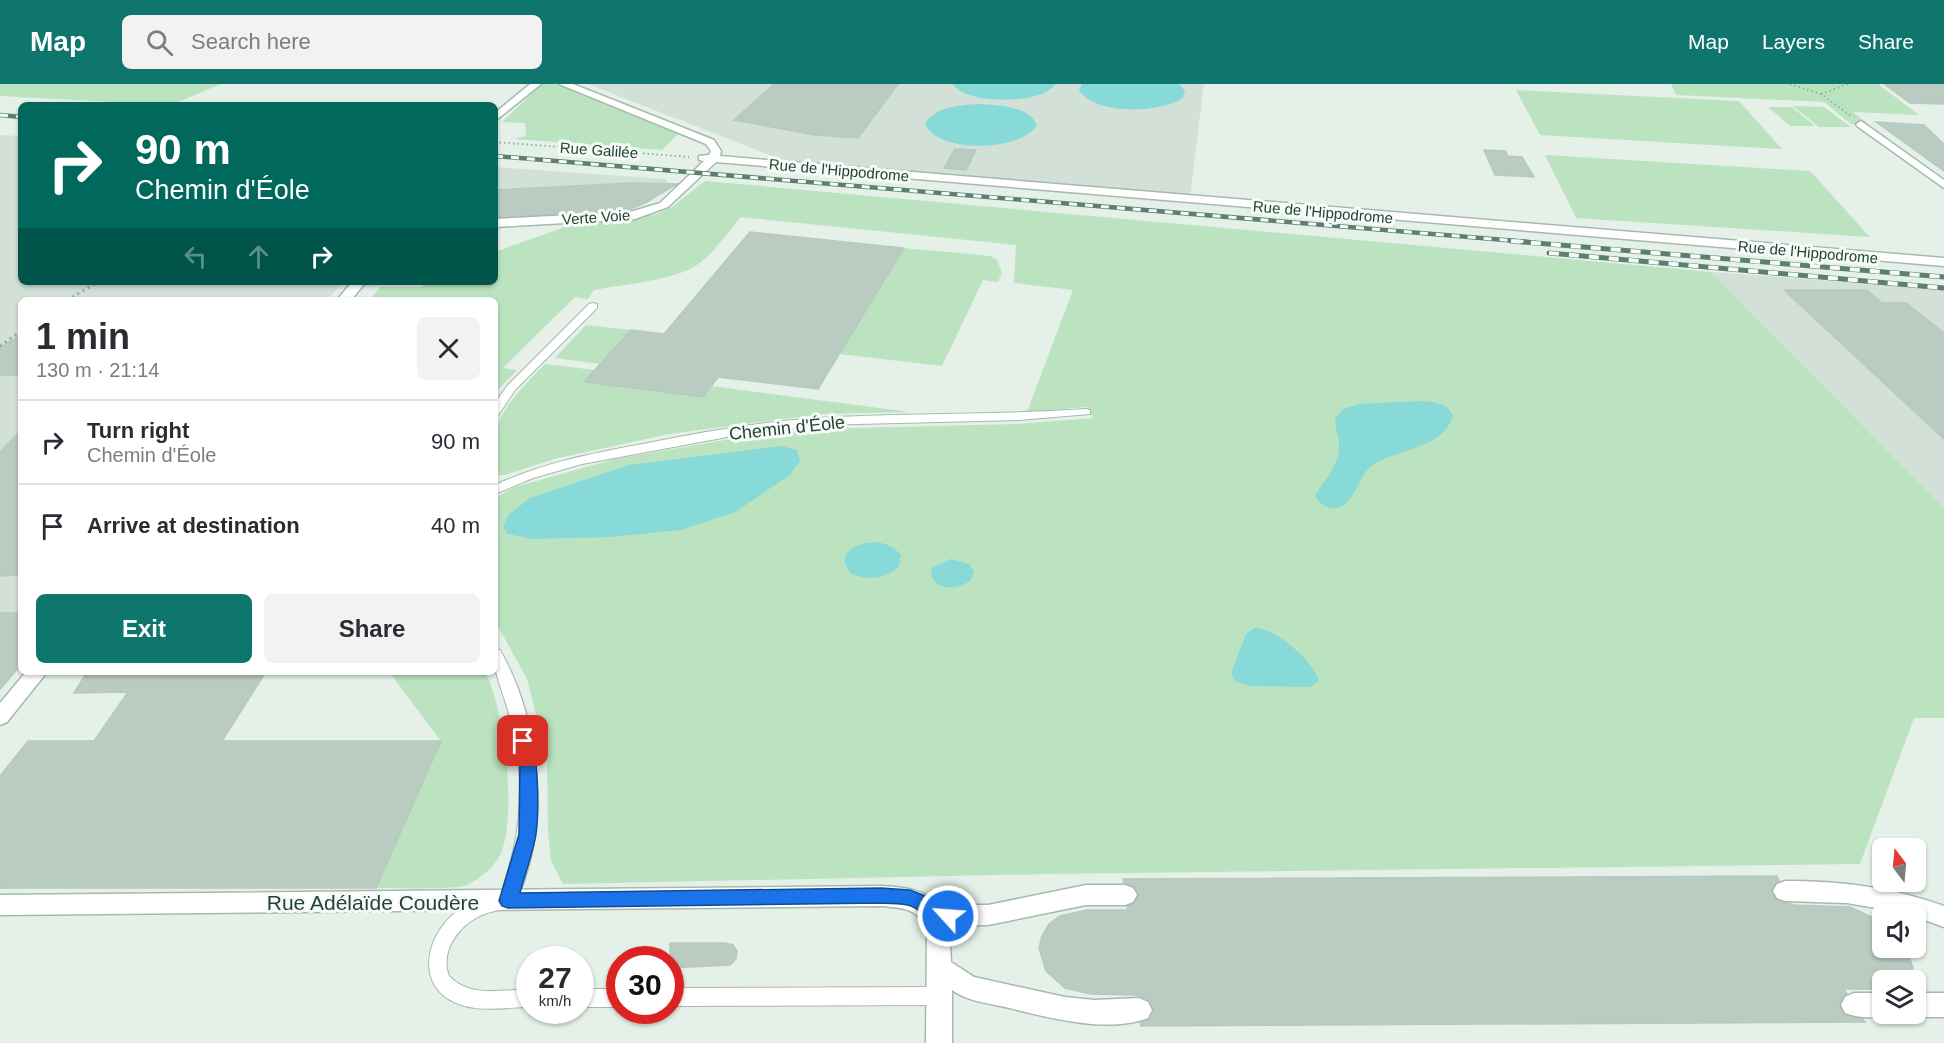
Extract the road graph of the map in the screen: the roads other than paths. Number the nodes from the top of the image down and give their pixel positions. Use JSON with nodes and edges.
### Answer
{"nodes":[{"id":1,"x":536,"y":84,"type":"edge"},
{"id":2,"x":564,"y":84,"type":"edge"},
{"id":3,"x":498,"y":116,"type":"edge"},
{"id":4,"x":1861,"y":124,"type":"road end"},
{"id":5,"x":708,"y":159,"type":"junction"},
{"id":6,"x":1944,"y":185,"type":"edge"},
{"id":7,"x":498,"y":223,"type":"edge"},
{"id":8,"x":1944,"y":262,"type":"edge"},
{"id":9,"x":356,"y":285,"type":"edge"},
{"id":10,"x":346,"y":297,"type":"edge"},
{"id":11,"x":593,"y":306,"type":"dead end"},
{"id":12,"x":498,"y":408,"type":"edge"},
{"id":13,"x":1086,"y":412,"type":"dead end"},
{"id":14,"x":498,"y":488,"type":"edge"},
{"id":15,"x":498,"y":660,"type":"edge"},
{"id":16,"x":35,"y":675,"type":"edge"},
{"id":17,"x":0,"y":717,"type":"edge"},
{"id":18,"x":1785,"y":891,"type":"dead end"},
{"id":19,"x":1125,"y":895,"type":"dead end"},
{"id":20,"x":508,"y":901,"type":"junction"},
{"id":21,"x":0,"y":905,"type":"edge"},
{"id":22,"x":935,"y":916,"type":"junction"},
{"id":23,"x":1944,"y":917,"type":"edge"},
{"id":24,"x":940,"y":968,"type":"junction"},
{"id":25,"x":940,"y":996,"type":"junction"},
{"id":26,"x":684,"y":997,"type":"edge"},
{"id":27,"x":516,"y":998,"type":"edge"},
{"id":28,"x":1854,"y":1005,"type":"dead end"},
{"id":29,"x":1872,"y":1005,"type":"edge"},
{"id":30,"x":1926,"y":1005,"type":"edge"},
{"id":31,"x":1944,"y":1005,"type":"edge"},
{"id":32,"x":1139,"y":1010,"type":"dead end"},
{"id":33,"x":939,"y":1043,"type":"edge"}],
"edges":[{"from":1,"to":3,"type":"street"},
{"from":2,"to":5,"type":"street"},
{"from":4,"to":6,"type":"street"},
{"from":5,"to":7,"type":"street","name":"Verte Voie"},
{"from":5,"to":8,"type":"street","name":"Rue de l'Hippodrome"},
{"from":9,"to":10,"type":"street"},
{"from":11,"to":12,"type":"lane"},
{"from":13,"to":14,"type":"lane","name":"Chemin d'Éole"},
{"from":15,"to":20,"type":"lane"},
{"from":16,"to":17,"type":"street"},
{"from":18,"to":23,"type":"street"},
{"from":19,"to":22,"type":"street"},
{"from":20,"to":21,"type":"street","name":"Rue Adélaïde Coudère"},
{"from":20,"to":22,"type":"street","name":"Rue Adélaïde Coudère"},
{"from":20,"to":27,"type":"lane"},
{"from":22,"to":24,"type":"street"},
{"from":24,"to":25,"type":"street"},
{"from":24,"to":32,"type":"street"},
{"from":25,"to":26,"type":"lane"},
{"from":25,"to":33,"type":"street"},
{"from":28,"to":29,"type":"street"},
{"from":30,"to":31,"type":"street"}]}
